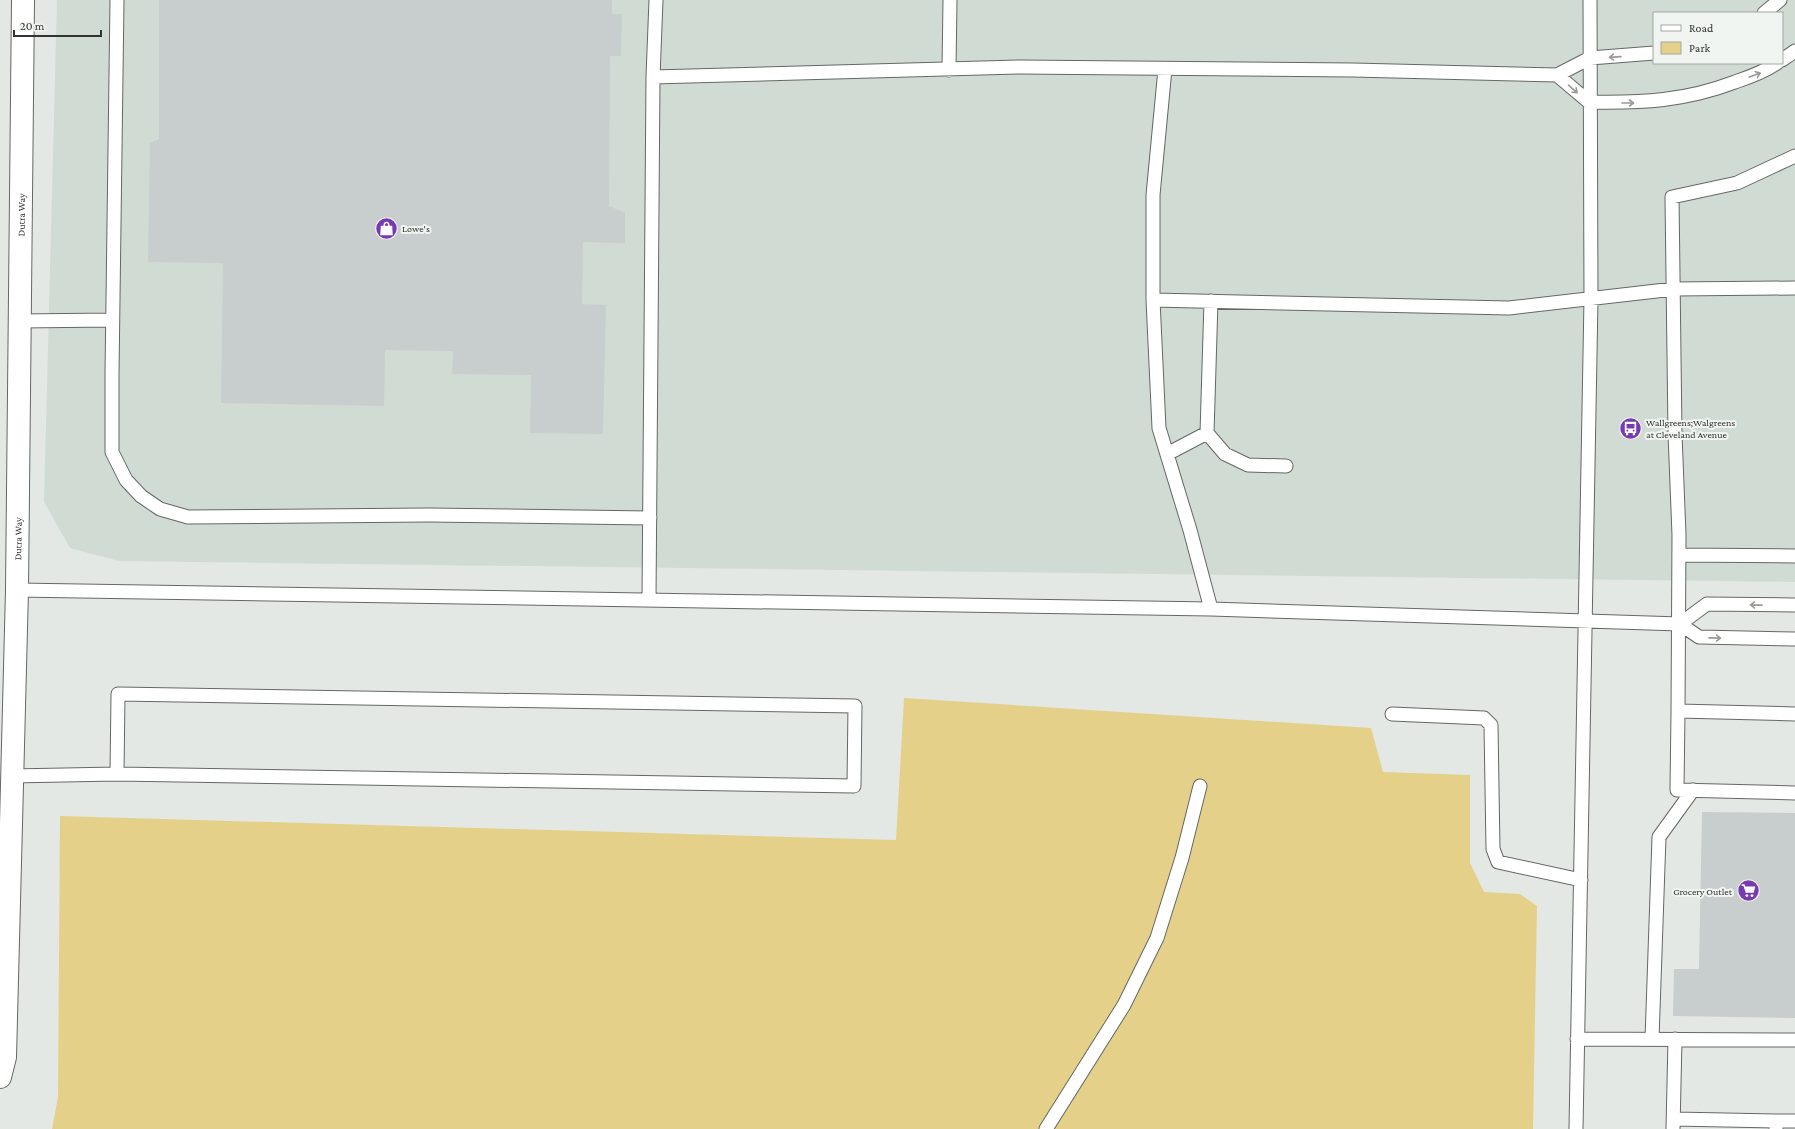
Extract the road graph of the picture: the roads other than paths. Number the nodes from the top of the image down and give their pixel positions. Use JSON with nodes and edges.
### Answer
{"nodes":[{"id":1,"x":23,"y":0,"type":"edge"},
{"id":2,"x":117,"y":0,"type":"edge"},
{"id":3,"x":656,"y":0,"type":"edge"},
{"id":4,"x":950,"y":0,"type":"edge"},
{"id":5,"x":1590,"y":0,"type":"edge"},
{"id":6,"x":1780,"y":0,"type":"edge"},
{"id":7,"x":1765,"y":12,"type":"edge"},
{"id":8,"x":1795,"y":51,"type":"edge"},
{"id":9,"x":1653,"y":53,"type":"edge"},
{"id":10,"x":1590,"y":58,"type":"junction"},
{"id":11,"x":1783,"y":59,"type":"edge"},
{"id":12,"x":1776,"y":64,"type":"edge"},
{"id":13,"x":1165,"y":69,"type":"junction"},
{"id":14,"x":949,"y":70,"type":"junction"},
{"id":15,"x":1557,"y":75,"type":"junction"},
{"id":16,"x":653,"y":77,"type":"junction"},
{"id":17,"x":1590,"y":102,"type":"junction"},
{"id":18,"x":1795,"y":156,"type":"edge"},
{"id":19,"x":1674,"y":288,"type":"junction"},
{"id":20,"x":1795,"y":288,"type":"edge"},
{"id":21,"x":1591,"y":299,"type":"junction"},
{"id":22,"x":1153,"y":300,"type":"junction"},
{"id":23,"x":1211,"y":301,"type":"junction"},
{"id":24,"x":19,"y":320,"type":"junction"},
{"id":25,"x":112,"y":320,"type":"junction"},
{"id":26,"x":1207,"y":433,"type":"junction"},
{"id":27,"x":1167,"y":454,"type":"junction"},
{"id":28,"x":1286,"y":466,"type":"dead end"},
{"id":29,"x":650,"y":518,"type":"junction"},
{"id":30,"x":1680,"y":555,"type":"junction"},
{"id":31,"x":1795,"y":556,"type":"edge"},
{"id":32,"x":16,"y":590,"type":"junction"},
{"id":33,"x":649,"y":600,"type":"junction"},
{"id":34,"x":1795,"y":605,"type":"edge"},
{"id":35,"x":1211,"y":609,"type":"junction"},
{"id":36,"x":1586,"y":620,"type":"junction"},
{"id":37,"x":1680,"y":624,"type":"junction"},
{"id":38,"x":1795,"y":639,"type":"edge"},
{"id":39,"x":1678,"y":711,"type":"junction"},
{"id":40,"x":1392,"y":714,"type":"dead end"},
{"id":41,"x":1795,"y":714,"type":"edge"},
{"id":42,"x":117,"y":774,"type":"junction"},
{"id":43,"x":11,"y":776,"type":"junction"},
{"id":44,"x":1200,"y":786,"type":"dead end"},
{"id":45,"x":1693,"y":790,"type":"junction"},
{"id":46,"x":1795,"y":793,"type":"edge"},
{"id":47,"x":1581,"y":880,"type":"junction"},
{"id":48,"x":1578,"y":1039,"type":"junction"},
{"id":49,"x":1652,"y":1039,"type":"junction"},
{"id":50,"x":1675,"y":1039,"type":"junction"},
{"id":51,"x":1795,"y":1040,"type":"edge"},
{"id":52,"x":0,"y":1077,"type":"edge"},
{"id":53,"x":1795,"y":1122,"type":"edge"},
{"id":54,"x":1674,"y":1124,"type":"edge"},
{"id":55,"x":1776,"y":1125,"type":"edge"},
{"id":56,"x":1046,"y":1129,"type":"edge"},
{"id":57,"x":1576,"y":1129,"type":"edge"}],
"edges":[{"from":1,"to":24,"type":"street","name":"Dutra Way"},
{"from":2,"to":25,"type":"lane"},
{"from":3,"to":16,"type":"lane"},
{"from":4,"to":14,"type":"lane"},
{"from":5,"to":10,"type":"lane"},
{"from":6,"to":7,"type":"lane"},
{"from":8,"to":11,"type":"lane"},
{"from":9,"to":10,"type":"lane","one_way":true},
{"from":10,"to":15,"type":"lane"},
{"from":10,"to":17,"type":"lane"},
{"from":17,"to":12,"type":"lane","one_way":true},
{"from":13,"to":14,"type":"lane"},
{"from":13,"to":15,"type":"lane"},
{"from":13,"to":22,"type":"lane"},
{"from":14,"to":16,"type":"lane"},
{"from":15,"to":17,"type":"lane","one_way":true},
{"from":16,"to":29,"type":"lane"},
{"from":17,"to":21,"type":"lane"},
{"from":18,"to":19,"type":"lane"},
{"from":19,"to":20,"type":"lane"},
{"from":19,"to":21,"type":"lane"},
{"from":19,"to":30,"type":"lane"},
{"from":21,"to":23,"type":"lane"},
{"from":21,"to":36,"type":"lane"},
{"from":22,"to":23,"type":"lane"},
{"from":22,"to":27,"type":"lane"},
{"from":23,"to":26,"type":"lane"},
{"from":24,"to":25,"type":"lane"},
{"from":24,"to":32,"type":"street","name":"Dutra Way"},
{"from":25,"to":29,"type":"lane"},
{"from":26,"to":27,"type":"lane"},
{"from":26,"to":28,"type":"lane"},
{"from":27,"to":35,"type":"lane"},
{"from":29,"to":33,"type":"lane"},
{"from":30,"to":31,"type":"lane"},
{"from":30,"to":37,"type":"lane"},
{"from":32,"to":33,"type":"lane"},
{"from":32,"to":43,"type":"street","name":"Dutra Way"},
{"from":33,"to":35,"type":"lane"},
{"from":34,"to":37,"type":"lane","one_way":true},
{"from":35,"to":36,"type":"lane"},
{"from":36,"to":37,"type":"lane"},
{"from":36,"to":47,"type":"lane"},
{"from":37,"to":38,"type":"lane","one_way":true},
{"from":37,"to":39,"type":"lane"},
{"from":39,"to":41,"type":"lane"},
{"from":39,"to":45,"type":"lane"},
{"from":40,"to":47,"type":"lane"},
{"from":42,"to":42,"type":"lane"},
{"from":42,"to":43,"type":"lane"},
{"from":43,"to":52,"type":"street","name":"Dutra Way"},
{"from":44,"to":56,"type":"lane"},
{"from":45,"to":46,"type":"lane"},
{"from":45,"to":49,"type":"lane"},
{"from":47,"to":48,"type":"lane"},
{"from":48,"to":49,"type":"lane"},
{"from":48,"to":57,"type":"lane"},
{"from":49,"to":50,"type":"lane"},
{"from":50,"to":51,"type":"lane"},
{"from":50,"to":54,"type":"lane"},
{"from":53,"to":55,"type":"lane"},
{"from":54,"to":55,"type":"lane"}]}
